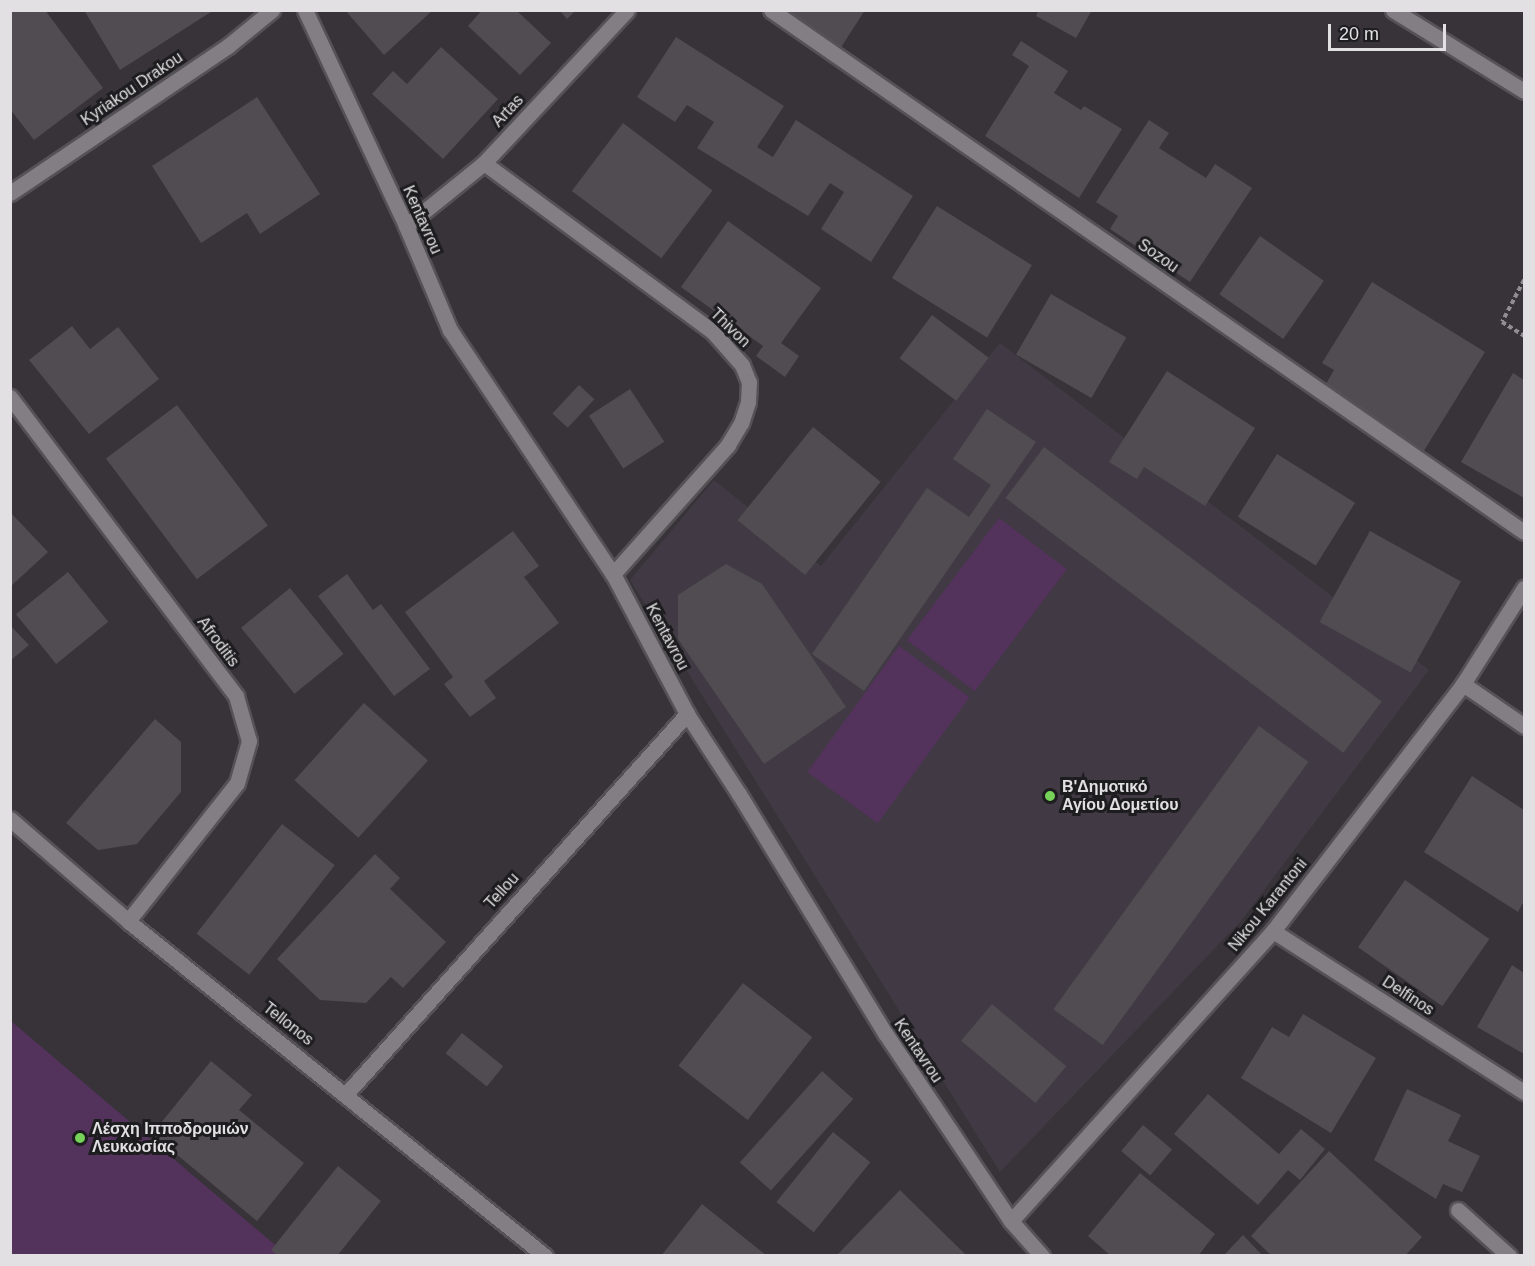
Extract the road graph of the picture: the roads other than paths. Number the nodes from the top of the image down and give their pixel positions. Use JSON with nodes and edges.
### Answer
{"nodes":[{"id":1,"x":272,"y":10,"type":"edge"},
{"id":2,"x":304,"y":10,"type":"edge"},
{"id":3,"x":627,"y":10,"type":"edge"},
{"id":4,"x":771,"y":10,"type":"edge"},
{"id":5,"x":1393,"y":10,"type":"edge"},
{"id":6,"x":1524,"y":91,"type":"edge"},
{"id":7,"x":484,"y":163,"type":"junction"},
{"id":8,"x":10,"y":194,"type":"edge"},
{"id":9,"x":406,"y":226,"type":"junction"},
{"id":10,"x":10,"y":397,"type":"edge"},
{"id":11,"x":1524,"y":532,"type":"edge"},
{"id":12,"x":614,"y":574,"type":"junction"},
{"id":13,"x":1524,"y":588,"type":"edge"},
{"id":14,"x":1463,"y":684,"type":"junction"},
{"id":15,"x":687,"y":714,"type":"junction"},
{"id":16,"x":1524,"y":726,"type":"edge"},
{"id":17,"x":10,"y":819,"type":"edge"},
{"id":18,"x":128,"y":921,"type":"junction"},
{"id":19,"x":1273,"y":931,"type":"junction"},
{"id":20,"x":1524,"y":1092,"type":"edge"},
{"id":21,"x":346,"y":1094,"type":"junction"},
{"id":22,"x":1458,"y":1210,"type":"dead end"},
{"id":23,"x":1011,"y":1221,"type":"junction"},
{"id":24,"x":545,"y":1256,"type":"edge"},
{"id":25,"x":1042,"y":1256,"type":"edge"},
{"id":26,"x":1509,"y":1256,"type":"edge"}],
"edges":[{"from":1,"to":8,"type":"street","name":"Kyriakou Drakou"},
{"from":2,"to":9,"type":"street","name":"Kentavrou"},
{"from":3,"to":7,"type":"street","name":"Artas"},
{"from":4,"to":11,"type":"street","name":"Sozou"},
{"from":5,"to":6,"type":"street"},
{"from":7,"to":9,"type":"street","name":"Artas"},
{"from":7,"to":12,"type":"street","name":"Thivon"},
{"from":9,"to":12,"type":"street","name":"Kentavrou"},
{"from":10,"to":18,"type":"street","name":"Afroditis"},
{"from":12,"to":15,"type":"street","name":"Kentavrou"},
{"from":13,"to":14,"type":"street","name":"Nikou Karantoni"},
{"from":14,"to":16,"type":"street"},
{"from":14,"to":19,"type":"street","name":"Nikou Karantoni"},
{"from":15,"to":21,"type":"street","name":"Tellou"},
{"from":15,"to":23,"type":"street","name":"Kentavrou"},
{"from":17,"to":18,"type":"street","name":"Tellonos"},
{"from":18,"to":21,"type":"street","name":"Tellonos"},
{"from":19,"to":20,"type":"street","name":"Delfinos"},
{"from":19,"to":23,"type":"street","name":"Nikou Karantoni"},
{"from":21,"to":24,"type":"street","name":"Tellonos"},
{"from":22,"to":26,"type":"street"},
{"from":23,"to":25,"type":"street","name":"Kentavrou"}]}
